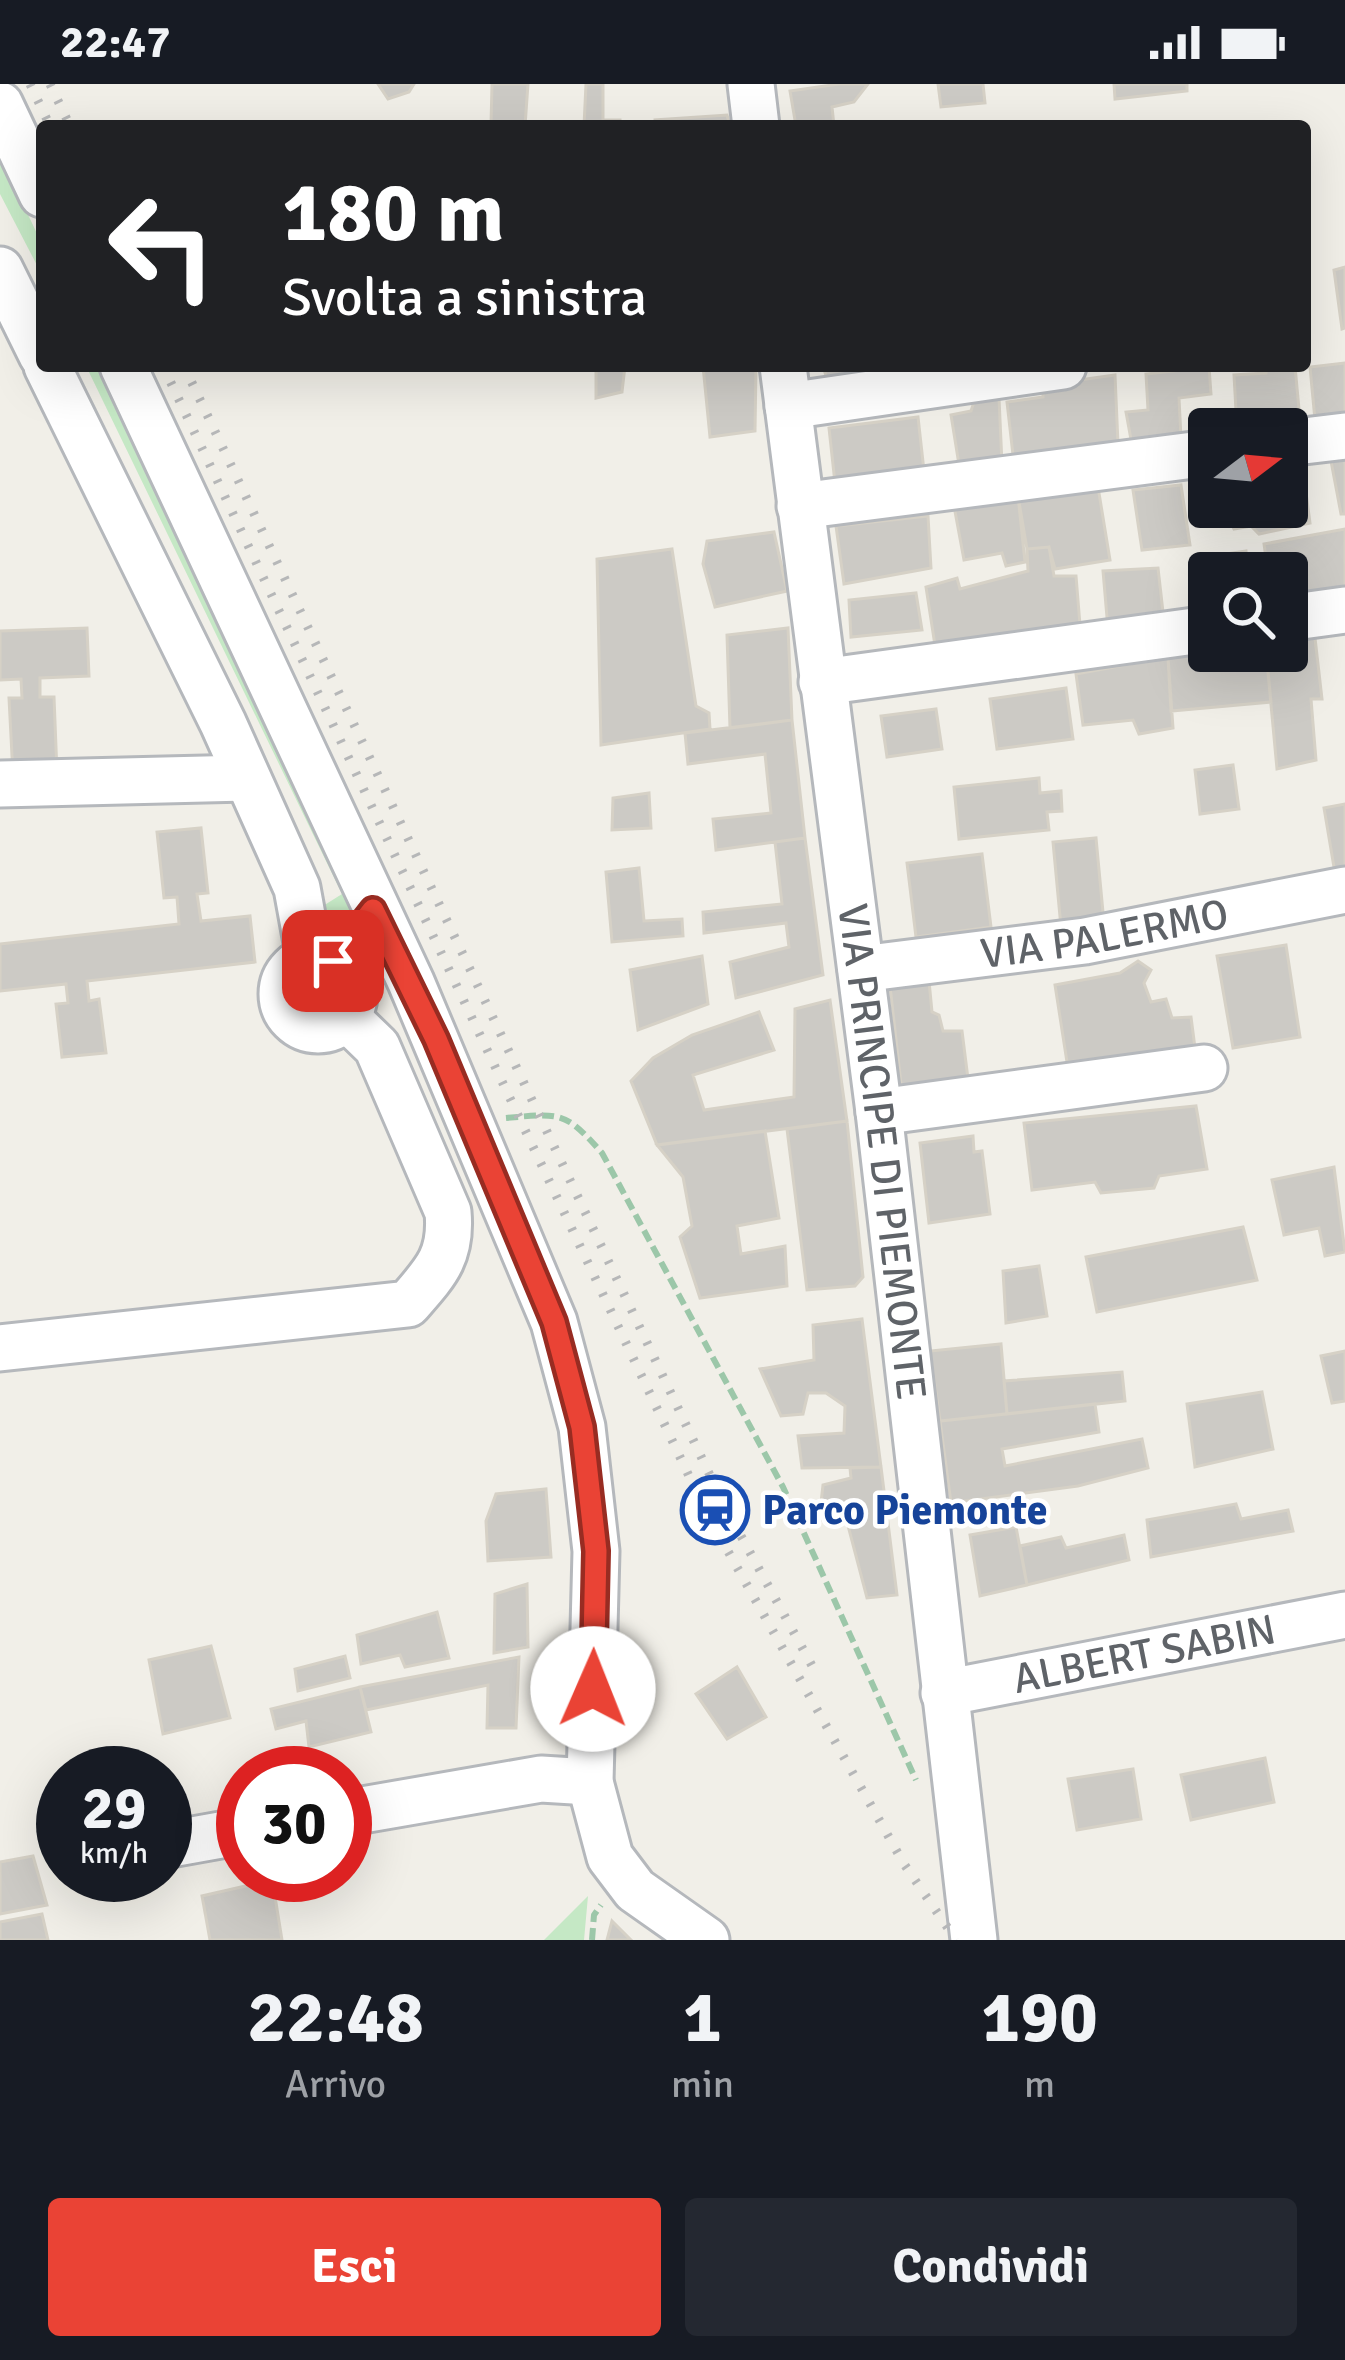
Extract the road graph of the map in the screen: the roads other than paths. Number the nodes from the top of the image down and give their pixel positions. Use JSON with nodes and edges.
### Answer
{"nodes":[{"id":1,"x":751,"y":84,"type":"edge"},
{"id":2,"x":0,"y":105,"type":"edge"},
{"id":3,"x":755,"y":120,"type":"edge"},
{"id":4,"x":36,"y":181,"type":"edge"},
{"id":5,"x":0,"y":270,"type":"edge"},
{"id":6,"x":36,"y":343,"type":"edge"},
{"id":7,"x":50,"y":372,"type":"edge"},
{"id":8,"x":126,"y":372,"type":"edge"},
{"id":9,"x":980,"y":372,"type":"edge"},
{"id":10,"x":786,"y":386,"type":"edge"},
{"id":11,"x":1345,"y":436,"type":"edge"},
{"id":12,"x":1308,"y":440,"type":"edge"},
{"id":13,"x":1188,"y":456,"type":"edge"},
{"id":14,"x":800,"y":506,"type":"junction"},
{"id":15,"x":1345,"y":610,"type":"edge"},
{"id":16,"x":1308,"y":615,"type":"edge"},
{"id":17,"x":1188,"y":632,"type":"edge"},
{"id":18,"x":822,"y":682,"type":"junction"},
{"id":19,"x":246,"y":778,"type":"junction"},
{"id":20,"x":0,"y":784,"type":"edge"},
{"id":21,"x":1345,"y":890,"type":"edge"},
{"id":22,"x":373,"y":910,"type":"junction"},
{"id":23,"x":862,"y":969,"type":"junction"},
{"id":24,"x":411,"y":982,"type":"junction"},
{"id":25,"x":336,"y":983,"type":"junction"},
{"id":26,"x":1204,"y":1068,"type":"dead end"},
{"id":27,"x":879,"y":1112,"type":"junction"},
{"id":28,"x":0,"y":1348,"type":"edge"},
{"id":29,"x":1345,"y":1615,"type":"edge"},
{"id":30,"x":944,"y":1693,"type":"junction"},
{"id":31,"x":590,"y":1782,"type":"junction"},
{"id":32,"x":372,"y":1809,"type":"edge"},
{"id":33,"x":706,"y":1940,"type":"edge"},
{"id":34,"x":974,"y":1940,"type":"edge"}],
"edges":[{"from":1,"to":3,"type":"street"},
{"from":2,"to":4,"type":"street"},
{"from":5,"to":6,"type":"street"},
{"from":7,"to":19,"type":"street"},
{"from":8,"to":22,"type":"street"},
{"from":9,"to":10,"type":"street"},
{"from":10,"to":14,"type":"street","name":"VIA PRINCIPE DI PIEMONTE"},
{"from":11,"to":12,"type":"street"},
{"from":13,"to":14,"type":"street"},
{"from":14,"to":18,"type":"street","name":"VIA PRINCIPE DI PIEMONTE"},
{"from":15,"to":16,"type":"street"},
{"from":17,"to":18,"type":"street"},
{"from":18,"to":23,"type":"street","name":"VIA PRINCIPE DI PIEMONTE"},
{"from":19,"to":20,"type":"street"},
{"from":19,"to":25,"type":"street"},
{"from":21,"to":23,"type":"street","name":"VIA PALERMO"},
{"from":22,"to":24,"type":"street"},
{"from":22,"to":25,"type":"street"},
{"from":23,"to":27,"type":"street","name":"VIA PRINCIPE DI PIEMONTE"},
{"from":24,"to":25,"type":"street"},
{"from":24,"to":31,"type":"street"},
{"from":25,"to":28,"type":"street"},
{"from":26,"to":27,"type":"street"},
{"from":27,"to":30,"type":"street","name":"VIA PRINCIPE DI PIEMONTE"},
{"from":29,"to":30,"type":"street","name":"ALBERT SABIN"},
{"from":30,"to":34,"type":"street","name":"VIA PRINCIPE DI PIEMONTE"},
{"from":31,"to":32,"type":"street"},
{"from":31,"to":33,"type":"street"}]}
